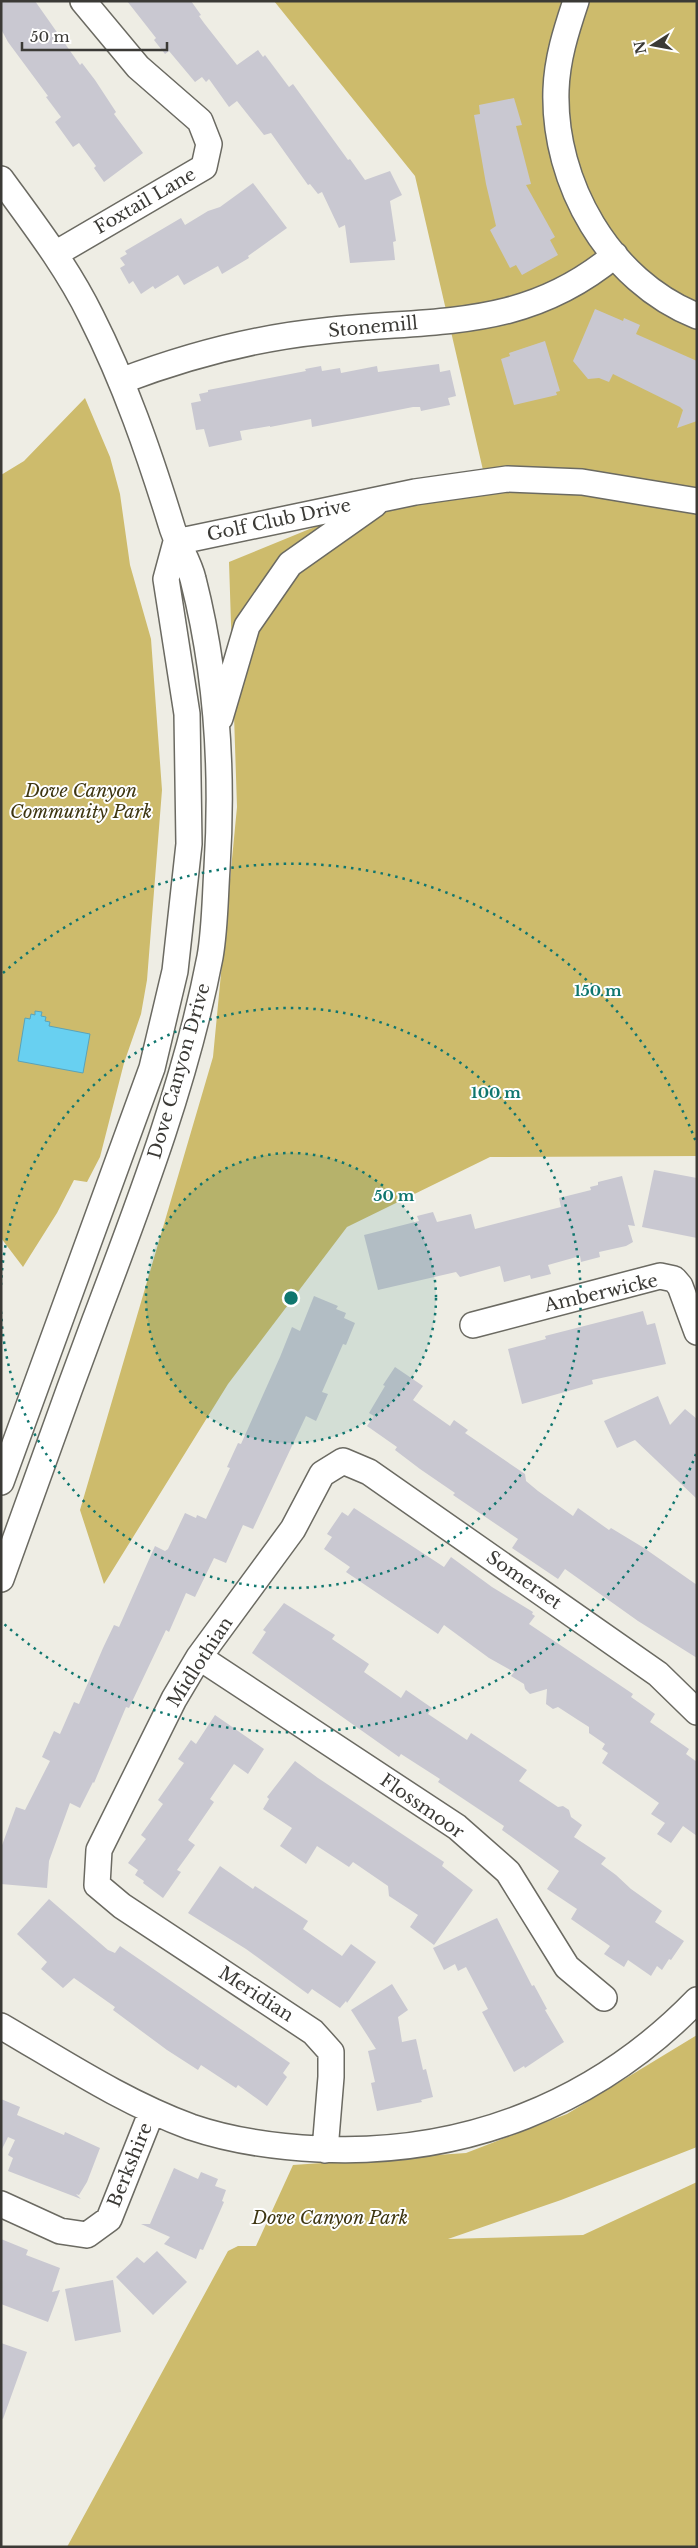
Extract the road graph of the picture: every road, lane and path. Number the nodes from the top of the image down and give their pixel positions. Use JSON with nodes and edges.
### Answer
{"nodes":[{"id":1,"x":84,"y":1,"type":"edge"},
{"id":2,"x":576,"y":1,"type":"edge"},
{"id":3,"x":1,"y":179,"type":"edge"},
{"id":4,"x":55,"y":254,"type":"junction"},
{"id":5,"x":615,"y":255,"type":"junction"},
{"id":6,"x":697,"y":316,"type":"edge"},
{"id":7,"x":121,"y":380,"type":"junction"},
{"id":8,"x":383,"y":499,"type":"junction"},
{"id":9,"x":697,"y":501,"type":"edge"},
{"id":10,"x":176,"y":542,"type":"junction"},
{"id":11,"x":217,"y":730,"type":"junction"},
{"id":12,"x":472,"y":1325,"type":"dead end"},
{"id":13,"x":697,"y":1332,"type":"edge"},
{"id":14,"x":343,"y":1461,"type":"joint"},
{"id":15,"x":1,"y":1482,"type":"edge"},
{"id":16,"x":1,"y":1579,"type":"edge"},
{"id":17,"x":199,"y":1657,"type":"junction"},
{"id":18,"x":697,"y":1712,"type":"edge"},
{"id":19,"x":97,"y":1886,"type":"joint"},
{"id":20,"x":604,"y":1998,"type":"dead end"},
{"id":21,"x":697,"y":2000,"type":"edge"},
{"id":22,"x":1,"y":2026,"type":"edge"},
{"id":23,"x":152,"y":2111,"type":"junction"},
{"id":24,"x":326,"y":2150,"type":"junction"},
{"id":25,"x":1,"y":2204,"type":"edge"}],
"edges":[{"from":1,"to":4,"type":"street","name":"Foxtail Lane"},
{"from":2,"to":5,"type":"street"},
{"from":3,"to":4,"type":"street","name":"Dove Canyon Drive"},
{"from":4,"to":7,"type":"street","name":"Dove Canyon Drive"},
{"from":5,"to":6,"type":"street"},
{"from":5,"to":7,"type":"street","name":"Stonemill"},
{"from":7,"to":10,"type":"street","name":"Dove Canyon Drive"},
{"from":8,"to":9,"type":"street","name":"Golf Club Drive"},
{"from":8,"to":10,"type":"street","name":"Golf Club Drive"},
{"from":8,"to":11,"type":"street","name":"Golf Club Drive"},
{"from":10,"to":11,"type":"street","name":"Dove Canyon Drive"},
{"from":10,"to":15,"type":"street","name":"Dove Canyon Drive"},
{"from":11,"to":16,"type":"street","name":"Dove Canyon Drive"},
{"from":12,"to":13,"type":"street","name":"Amberwicke"},
{"from":14,"to":17,"type":"street","name":"Midlothian"},
{"from":14,"to":18,"type":"street","name":"Somerset"},
{"from":17,"to":19,"type":"street","name":"Midlothian"},
{"from":17,"to":20,"type":"street","name":"Flossmoor"},
{"from":19,"to":24,"type":"street","name":"Meridian"},
{"from":21,"to":24,"type":"street"},
{"from":22,"to":23,"type":"street"},
{"from":23,"to":24,"type":"street"},
{"from":23,"to":25,"type":"street","name":"Berkshire"}]}
